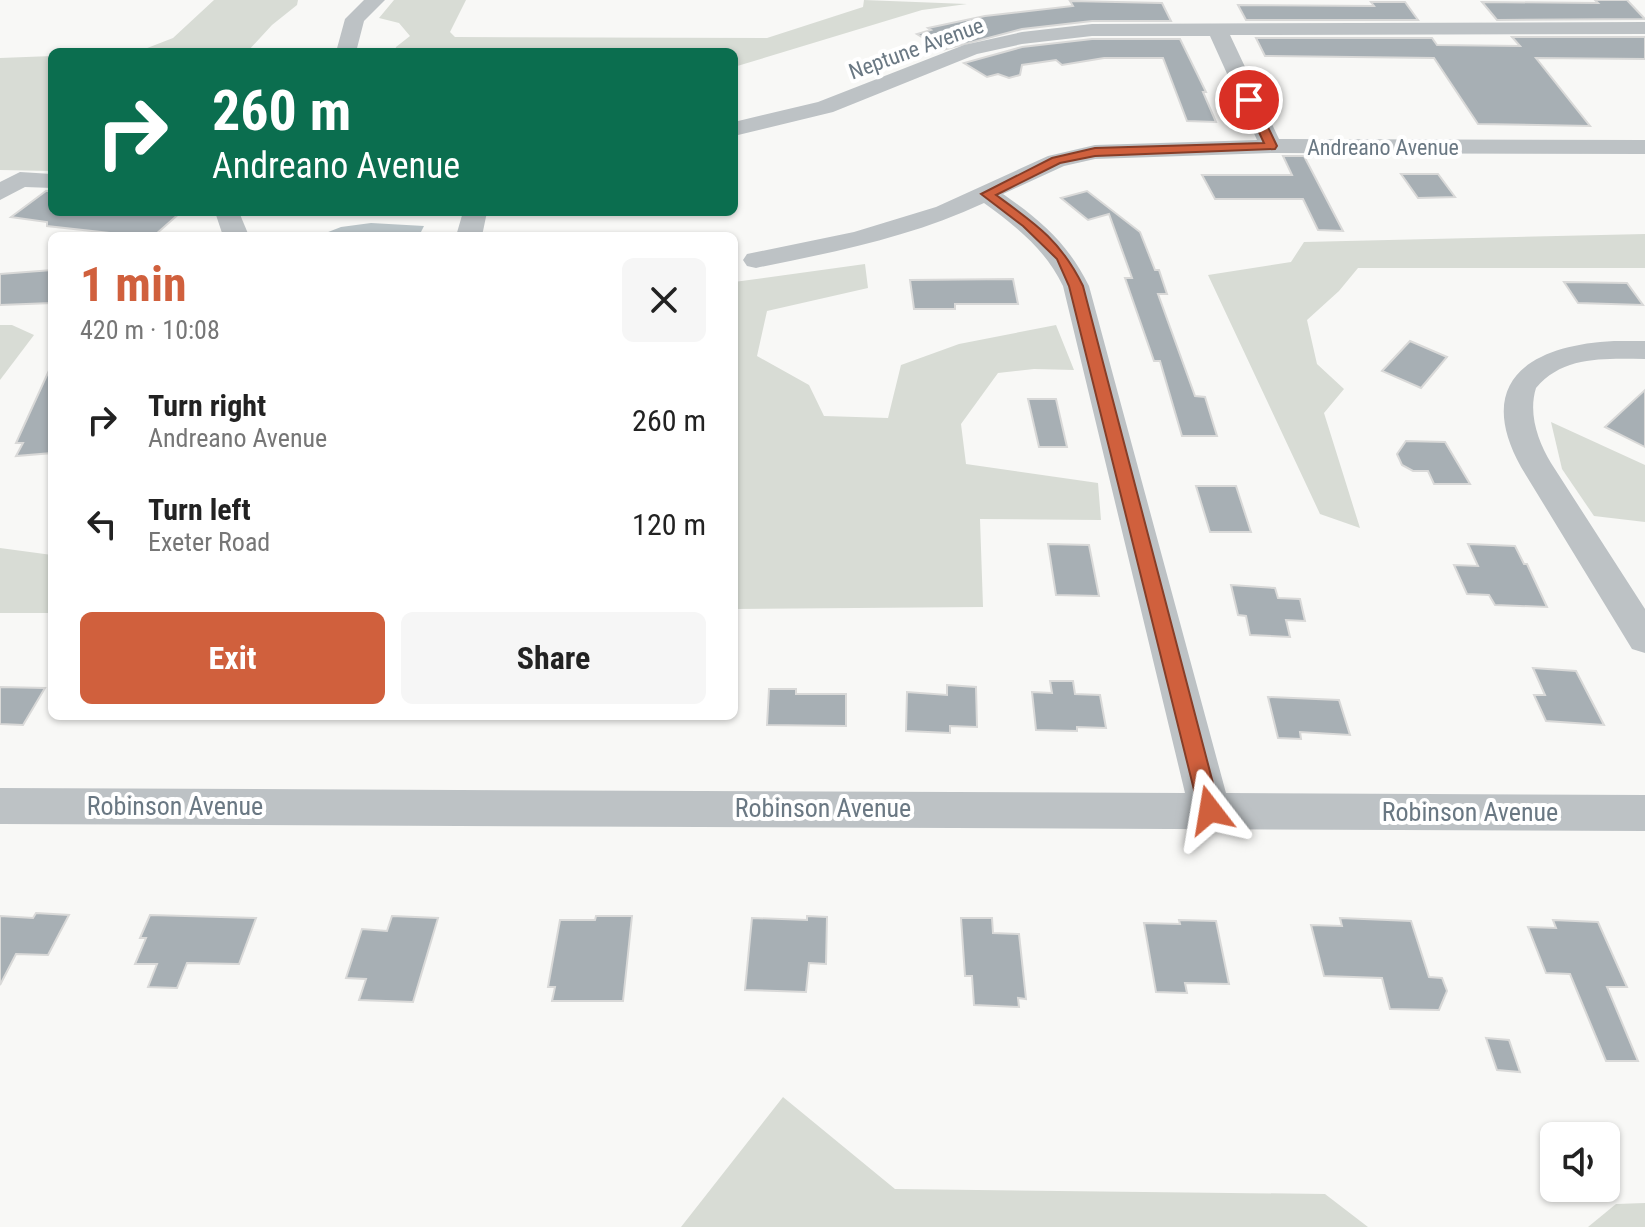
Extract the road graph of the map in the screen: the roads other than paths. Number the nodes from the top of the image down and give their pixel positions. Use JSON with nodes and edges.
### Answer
{"nodes":[{"id":1,"x":375,"y":0,"type":"edge"},
{"id":2,"x":1448,"y":9,"type":"dead end"},
{"id":3,"x":354,"y":10,"type":"edge"},
{"id":4,"x":1464,"y":28,"type":"junction"},
{"id":5,"x":1645,"y":28,"type":"edge"},
{"id":6,"x":1217,"y":30,"type":"junction"},
{"id":7,"x":347,"y":48,"type":"edge"},
{"id":8,"x":738,"y":128,"type":"edge"},
{"id":9,"x":1271,"y":146,"type":"junction"},
{"id":10,"x":1645,"y":147,"type":"edge"},
{"id":11,"x":48,"y":181,"type":"edge"},
{"id":12,"x":0,"y":193,"type":"edge"},
{"id":13,"x":987,"y":194,"type":"junction"},
{"id":14,"x":756,"y":260,"type":"dead end"},
{"id":15,"x":1645,"y":350,"type":"edge"},
{"id":16,"x":1645,"y":639,"type":"edge"},
{"id":17,"x":0,"y":806,"type":"edge"},
{"id":18,"x":1210,"y":810,"type":"junction"},
{"id":19,"x":1645,"y":813,"type":"edge"}],
"edges":[{"from":1,"to":3,"type":"street"},
{"from":2,"to":4,"type":"street"},
{"from":3,"to":7,"type":"street"},
{"from":4,"to":5,"type":"street","name":"Neptune Avenue"},
{"from":4,"to":6,"type":"street","name":"Neptune Avenue"},
{"from":6,"to":8,"type":"street","name":"Neptune Avenue"},
{"from":6,"to":9,"type":"street"},
{"from":9,"to":10,"type":"street","name":"Andreano Avenue"},
{"from":9,"to":13,"type":"street","name":"Andreano Avenue"},
{"from":11,"to":12,"type":"street"},
{"from":13,"to":14,"type":"street","name":"Andreano Avenue"},
{"from":13,"to":18,"type":"street"},
{"from":15,"to":16,"type":"street"},
{"from":17,"to":18,"type":"street","name":"Robinson Avenue"},
{"from":18,"to":19,"type":"street","name":"Robinson Avenue"}]}
